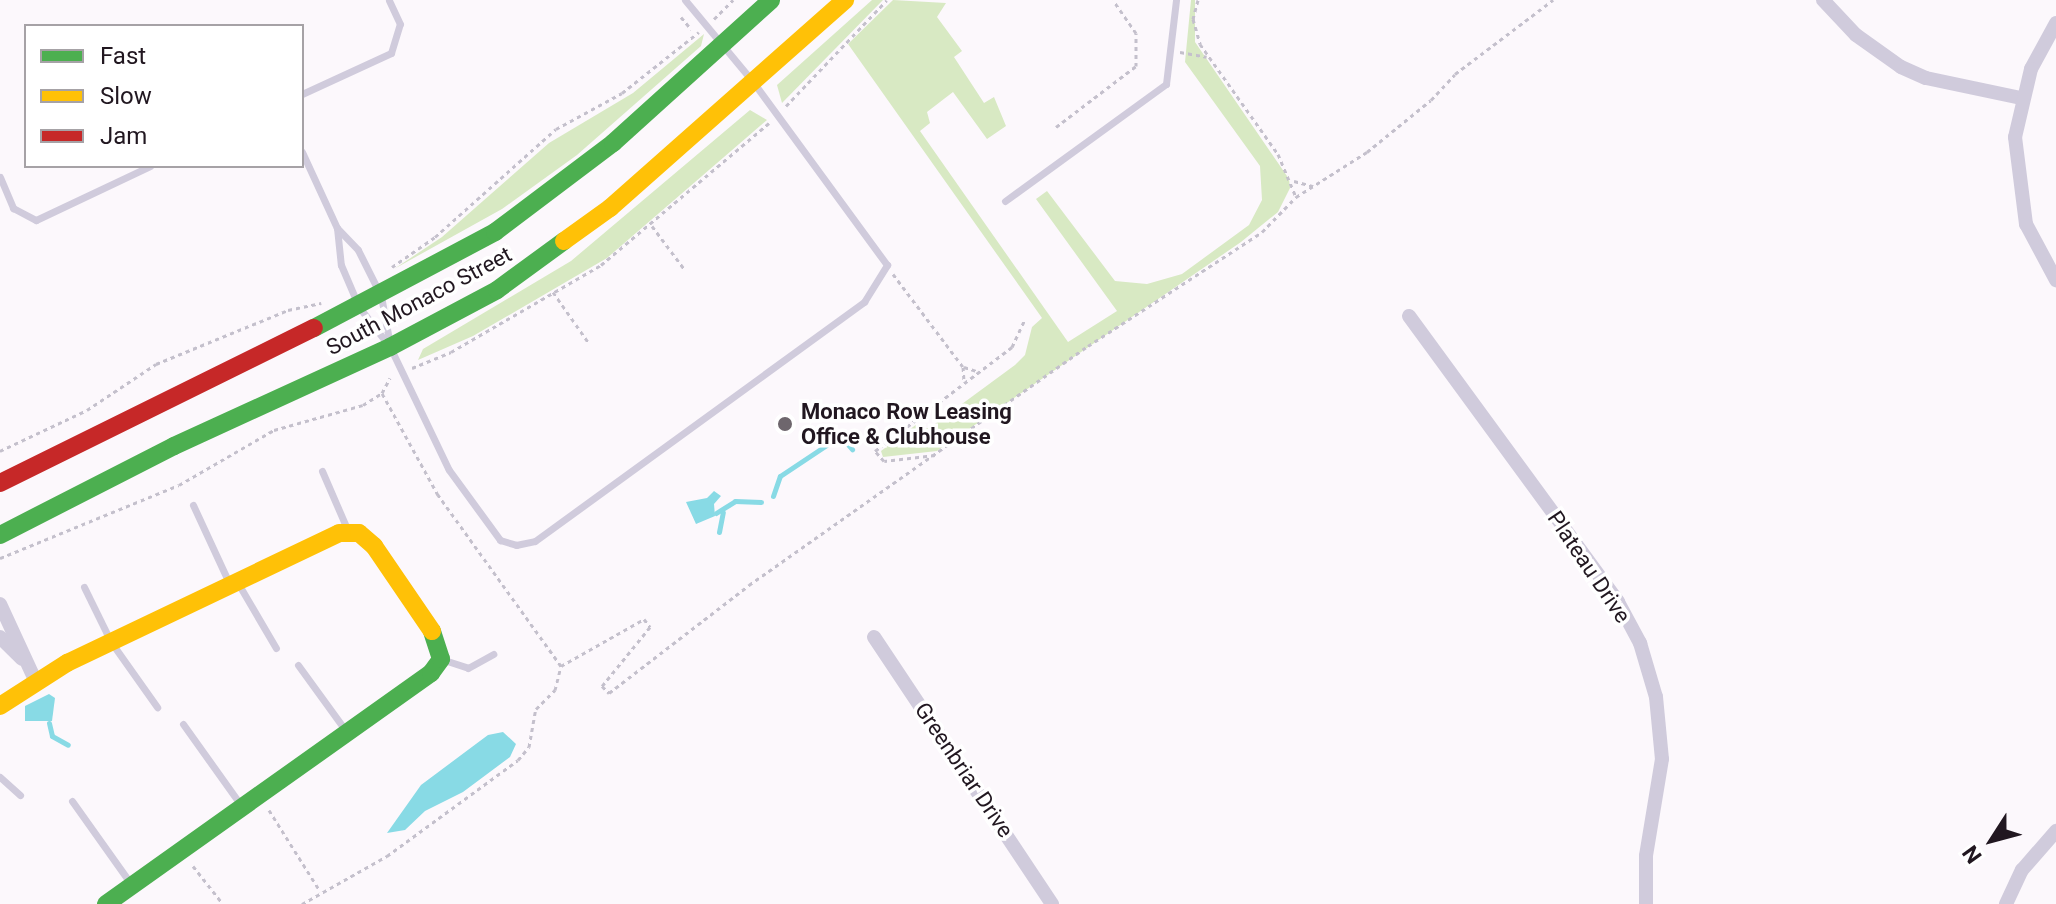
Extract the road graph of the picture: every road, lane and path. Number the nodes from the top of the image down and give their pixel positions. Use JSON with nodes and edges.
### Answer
{"nodes":[{"id":1,"x":389,"y":0,"type":"edge"},
{"id":2,"x":685,"y":0,"type":"edge"},
{"id":3,"x":771,"y":0,"type":"edge"},
{"id":4,"x":845,"y":0,"type":"edge"},
{"id":5,"x":1113,"y":0,"type":"edge"},
{"id":6,"x":1176,"y":0,"type":"edge"},
{"id":7,"x":1198,"y":0,"type":"edge"},
{"id":8,"x":1553,"y":0,"type":"edge"},
{"id":9,"x":1823,"y":0,"type":"edge"},
{"id":10,"x":2056,"y":23,"type":"edge"},
{"id":11,"x":723,"y":46,"type":"junction"},
{"id":12,"x":1169,"y":51,"type":"junction"},
{"id":13,"x":1211,"y":59,"type":"junction"},
{"id":14,"x":754,"y":83,"type":"junction"},
{"id":15,"x":304,"y":93,"type":"edge"},
{"id":16,"x":2021,"y":98,"type":"junction"},
{"id":17,"x":1056,"y":127,"type":"dead end"},
{"id":18,"x":304,"y":156,"type":"edge"},
{"id":19,"x":146,"y":168,"type":"edge"},
{"id":20,"x":0,"y":177,"type":"edge"},
{"id":21,"x":1294,"y":181,"type":"junction"},
{"id":22,"x":1313,"y":186,"type":"junction"},
{"id":23,"x":1296,"y":197,"type":"junction"},
{"id":24,"x":1005,"y":201,"type":"dead end"},
{"id":25,"x":652,"y":226,"type":"dead end"},
{"id":26,"x":337,"y":228,"type":"junction"},
{"id":27,"x":887,"y":265,"type":"junction"},
{"id":28,"x":685,"y":270,"type":"dead end"},
{"id":29,"x":2056,"y":280,"type":"edge"},
{"id":30,"x":553,"y":292,"type":"dead end"},
{"id":31,"x":381,"y":296,"type":"junction"},
{"id":32,"x":359,"y":307,"type":"junction"},
{"id":33,"x":1409,"y":316,"type":"dead end"},
{"id":34,"x":1025,"y":319,"type":"dead end"},
{"id":35,"x":588,"y":342,"type":"dead end"},
{"id":36,"x":390,"y":347,"type":"junction"},
{"id":37,"x":963,"y":367,"type":"junction"},
{"id":38,"x":979,"y":372,"type":"junction"},
{"id":39,"x":964,"y":383,"type":"junction"},
{"id":40,"x":382,"y":393,"type":"dead end"},
{"id":41,"x":935,"y":455,"type":"junction"},
{"id":42,"x":322,"y":471,"type":"dead end"},
{"id":43,"x":0,"y":483,"type":"edge"},
{"id":44,"x":193,"y":505,"type":"dead end"},
{"id":45,"x":348,"y":531,"type":"junction"},
{"id":46,"x":0,"y":535,"type":"edge"},
{"id":47,"x":234,"y":583,"type":"junction"},
{"id":48,"x":84,"y":587,"type":"dead end"},
{"id":49,"x":0,"y":604,"type":"edge"},
{"id":50,"x":0,"y":637,"type":"edge"},
{"id":51,"x":874,"y":637,"type":"dead end"},
{"id":52,"x":111,"y":642,"type":"junction"},
{"id":53,"x":276,"y":648,"type":"dead end"},
{"id":54,"x":493,"y":654,"type":"dead end"},
{"id":55,"x":22,"y":659,"type":"junction"},
{"id":56,"x":441,"y":659,"type":"junction"},
{"id":57,"x":298,"y":665,"type":"dead end"},
{"id":58,"x":561,"y":666,"type":"junction"},
{"id":59,"x":36,"y":682,"type":"junction"},
{"id":60,"x":0,"y":706,"type":"edge"},
{"id":61,"x":157,"y":707,"type":"dead end"},
{"id":62,"x":183,"y":724,"type":"dead end"},
{"id":63,"x":347,"y":733,"type":"junction"},
{"id":64,"x":0,"y":777,"type":"edge"},
{"id":65,"x":20,"y":795,"type":"dead end"},
{"id":66,"x":259,"y":795,"type":"junction"},
{"id":67,"x":72,"y":801,"type":"dead end"},
{"id":68,"x":242,"y":806,"type":"junction"},
{"id":69,"x":2056,"y":831,"type":"edge"},
{"id":70,"x":182,"y":850,"type":"junction"},
{"id":71,"x":132,"y":885,"type":"junction"},
{"id":72,"x":320,"y":891,"type":"junction"},
{"id":73,"x":106,"y":904,"type":"edge"},
{"id":74,"x":223,"y":904,"type":"edge"},
{"id":75,"x":302,"y":904,"type":"edge"},
{"id":76,"x":1052,"y":904,"type":"edge"},
{"id":77,"x":1646,"y":904,"type":"edge"},
{"id":78,"x":2006,"y":904,"type":"edge"}],
"edges":[{"from":1,"to":15,"type":"lane"},
{"from":2,"to":11,"type":"lane"},
{"from":3,"to":11,"type":"main road","name":"South Monaco Street"},
{"from":4,"to":14,"type":"main road","name":"South Monaco Street"},
{"from":5,"to":17,"type":"path"},
{"from":6,"to":12,"type":"lane"},
{"from":7,"to":13,"type":"path"},
{"from":8,"to":22,"type":"path"},
{"from":9,"to":16,"type":"street"},
{"from":10,"to":16,"type":"street"},
{"from":11,"to":14,"type":"lane"},
{"from":11,"to":31,"type":"main road","name":"South Monaco Street"},
{"from":12,"to":13,"type":"path"},
{"from":12,"to":24,"type":"lane"},
{"from":13,"to":21,"type":"path"},
{"from":14,"to":27,"type":"lane"},
{"from":14,"to":36,"type":"main road","name":"South Monaco Street"},
{"from":16,"to":29,"type":"street"},
{"from":18,"to":26,"type":"lane"},
{"from":19,"to":20,"type":"lane"},
{"from":21,"to":22,"type":"path"},
{"from":21,"to":23,"type":"path"},
{"from":22,"to":23,"type":"path"},
{"from":23,"to":41,"type":"path"},
{"from":25,"to":28,"type":"path"},
{"from":26,"to":31,"type":"lane"},
{"from":26,"to":32,"type":"lane"},
{"from":27,"to":36,"type":"lane"},
{"from":27,"to":37,"type":"path"},
{"from":30,"to":35,"type":"path"},
{"from":31,"to":32,"type":"main road","name":"South Monaco Street"},
{"from":31,"to":36,"type":"lane"},
{"from":32,"to":36,"type":"lane"},
{"from":32,"to":43,"type":"main road","name":"South Monaco Street"},
{"from":33,"to":77,"type":"street","name":"Plateau Drive"},
{"from":34,"to":38,"type":"path"},
{"from":36,"to":46,"type":"main road","name":"South Monaco Street"},
{"from":37,"to":38,"type":"path"},
{"from":37,"to":39,"type":"path"},
{"from":38,"to":39,"type":"path"},
{"from":39,"to":41,"type":"path"},
{"from":40,"to":58,"type":"path"},
{"from":41,"to":58,"type":"path"},
{"from":42,"to":45,"type":"lane"},
{"from":44,"to":47,"type":"lane"},
{"from":45,"to":47,"type":"main road"},
{"from":45,"to":56,"type":"main road"},
{"from":47,"to":52,"type":"main road"},
{"from":47,"to":53,"type":"lane"},
{"from":48,"to":52,"type":"lane"},
{"from":49,"to":55,"type":"street"},
{"from":50,"to":55,"type":"street"},
{"from":51,"to":76,"type":"street","name":"Greenbriar Drive"},
{"from":52,"to":59,"type":"main road"},
{"from":52,"to":61,"type":"lane"},
{"from":54,"to":56,"type":"lane"},
{"from":55,"to":59,"type":"street"},
{"from":56,"to":63,"type":"main road"},
{"from":57,"to":63,"type":"lane"},
{"from":58,"to":72,"type":"path"},
{"from":59,"to":60,"type":"main road"},
{"from":62,"to":68,"type":"lane"},
{"from":63,"to":66,"type":"main road"},
{"from":64,"to":65,"type":"lane"},
{"from":66,"to":68,"type":"main road"},
{"from":66,"to":72,"type":"path"},
{"from":67,"to":71,"type":"lane"},
{"from":68,"to":70,"type":"main road"},
{"from":69,"to":78,"type":"street"},
{"from":70,"to":71,"type":"main road"},
{"from":70,"to":74,"type":"path"},
{"from":71,"to":73,"type":"main road"},
{"from":72,"to":75,"type":"path"}]}
